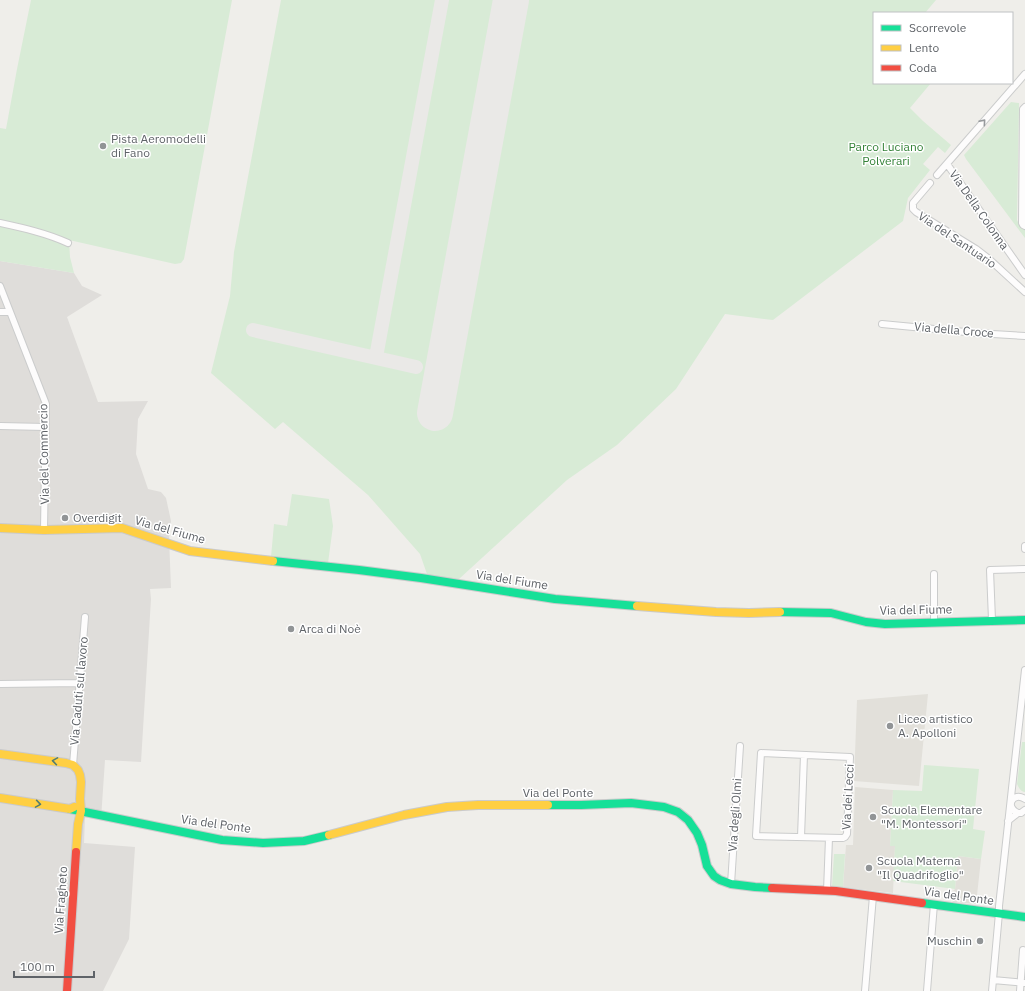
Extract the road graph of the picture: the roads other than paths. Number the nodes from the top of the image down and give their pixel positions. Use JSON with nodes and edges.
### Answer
{"nodes":[{"id":1,"x":1025,"y":74,"type":"edge"},
{"id":2,"x":1025,"y":107,"type":"edge"},
{"id":3,"x":947,"y":164,"type":"junction"},
{"id":4,"x":936,"y":175,"type":"dead end"},
{"id":5,"x":930,"y":183,"type":"dead end"},
{"id":6,"x":0,"y":223,"type":"edge"},
{"id":7,"x":1025,"y":226,"type":"edge"},
{"id":8,"x":68,"y":243,"type":"dead end"},
{"id":9,"x":1025,"y":275,"type":"edge"},
{"id":10,"x":0,"y":286,"type":"edge"},
{"id":11,"x":1025,"y":292,"type":"edge"},
{"id":12,"x":0,"y":312,"type":"edge"},
{"id":13,"x":10,"y":312,"type":"junction"},
{"id":14,"x":882,"y":324,"type":"dead end"},
{"id":15,"x":1025,"y":336,"type":"edge"},
{"id":16,"x":0,"y":426,"type":"edge"},
{"id":17,"x":46,"y":427,"type":"junction"},
{"id":18,"x":0,"y":528,"type":"edge"},
{"id":19,"x":44,"y":530,"type":"junction"},
{"id":20,"x":1025,"y":546,"type":"edge"},
{"id":21,"x":1025,"y":549,"type":"edge"},
{"id":22,"x":1025,"y":569,"type":"edge"},
{"id":23,"x":934,"y":574,"type":"dead end"},
{"id":24,"x":85,"y":617,"type":"dead end"},
{"id":25,"x":992,"y":620,"type":"junction"},
{"id":26,"x":1025,"y":620,"type":"edge"},
{"id":27,"x":934,"y":622,"type":"junction"},
{"id":28,"x":1025,"y":670,"type":"edge"},
{"id":29,"x":0,"y":684,"type":"edge"},
{"id":30,"x":80,"y":684,"type":"junction"},
{"id":31,"x":740,"y":746,"type":"dead end"},
{"id":32,"x":0,"y":754,"type":"edge"},
{"id":33,"x":804,"y":755,"type":"junction"},
{"id":34,"x":73,"y":766,"type":"junction"},
{"id":35,"x":1012,"y":785,"type":"junction"},
{"id":36,"x":0,"y":798,"type":"edge"},
{"id":37,"x":1023,"y":798,"type":"edge"},
{"id":38,"x":80,"y":799,"type":"junction"},
{"id":39,"x":1011,"y":803,"type":"junction"},
{"id":40,"x":70,"y":809,"type":"junction"},
{"id":41,"x":1025,"y":810,"type":"edge"},
{"id":42,"x":81,"y":812,"type":"junction"},
{"id":43,"x":1018,"y":813,"type":"junction"},
{"id":44,"x":1008,"y":820,"type":"junction"},
{"id":45,"x":78,"y":824,"type":"junction"},
{"id":46,"x":802,"y":837,"type":"junction"},
{"id":47,"x":829,"y":838,"type":"junction"},
{"id":48,"x":731,"y":884,"type":"junction"},
{"id":49,"x":827,"y":891,"type":"junction"},
{"id":50,"x":873,"y":896,"type":"junction"},
{"id":51,"x":934,"y":904,"type":"junction"},
{"id":52,"x":1002,"y":912,"type":"junction"},
{"id":53,"x":1025,"y":917,"type":"edge"},
{"id":54,"x":1023,"y":950,"type":"dead end"},
{"id":55,"x":993,"y":980,"type":"junction"},
{"id":56,"x":1023,"y":983,"type":"edge"},
{"id":57,"x":66,"y":991,"type":"edge"},
{"id":58,"x":865,"y":991,"type":"edge"},
{"id":59,"x":927,"y":991,"type":"edge"},
{"id":60,"x":992,"y":991,"type":"edge"},
{"id":61,"x":1020,"y":991,"type":"edge"}],
"edges":[{"from":3,"to":1,"type":"street","name":"Via Della Colonna","one_way":true},
{"from":2,"to":7,"type":"street"},
{"from":3,"to":4,"type":"street","name":"Via Della Colonna"},
{"from":3,"to":9,"type":"street","name":"Via Della Colonna"},
{"from":5,"to":11,"type":"street","name":"Via del Santuario"},
{"from":6,"to":8,"type":"street"},
{"from":10,"to":13,"type":"street","name":"Via del Commercio"},
{"from":12,"to":13,"type":"street"},
{"from":13,"to":17,"type":"street","name":"Via del Commercio"},
{"from":14,"to":15,"type":"street","name":"Via della Croce"},
{"from":16,"to":17,"type":"street"},
{"from":17,"to":19,"type":"street","name":"Via del Commercio"},
{"from":18,"to":19,"type":"street","name":"Via del Fiume"},
{"from":19,"to":27,"type":"street","name":"Via del Fiume"},
{"from":20,"to":21,"type":"street"},
{"from":22,"to":25,"type":"street"},
{"from":23,"to":27,"type":"street"},
{"from":24,"to":30,"type":"street","name":"Via Caduti sul lavoro"},
{"from":25,"to":26,"type":"street","name":"Via del Fiume"},
{"from":25,"to":27,"type":"street","name":"Via del Fiume"},
{"from":28,"to":35,"type":"street"},
{"from":29,"to":30,"type":"street"},
{"from":30,"to":34,"type":"street","name":"Via Caduti sul lavoro"},
{"from":31,"to":48,"type":"street","name":"Via degli Olmi"},
{"from":34,"to":32,"type":"street","one_way":true},
{"from":33,"to":46,"type":"street"},
{"from":33,"to":46,"type":"street"},
{"from":33,"to":47,"type":"street","name":"Via dei Lecci"},
{"from":34,"to":38,"type":"street","name":"Via Fragheto"},
{"from":35,"to":37,"type":"street"},
{"from":35,"to":39,"type":"street"},
{"from":36,"to":40,"type":"street","name":"Via del Ponte","one_way":true},
{"from":37,"to":39,"type":"street"},
{"from":38,"to":40,"type":"street"},
{"from":38,"to":42,"type":"street","name":"Via Fragheto"},
{"from":39,"to":43,"type":"street"},
{"from":39,"to":44,"type":"street"},
{"from":40,"to":42,"type":"street","name":"Via del Ponte"},
{"from":40,"to":45,"type":"street"},
{"from":41,"to":43,"type":"street"},
{"from":42,"to":45,"type":"street","name":"Via Fragheto"},
{"from":42,"to":48,"type":"street","name":"Via del Ponte"},
{"from":43,"to":44,"type":"street"},
{"from":44,"to":52,"type":"street"},
{"from":45,"to":57,"type":"street","name":"Via Fragheto"},
{"from":46,"to":47,"type":"street"},
{"from":47,"to":49,"type":"street"},
{"from":48,"to":49,"type":"street","name":"Via del Ponte"},
{"from":49,"to":50,"type":"street","name":"Via del Ponte"},
{"from":50,"to":51,"type":"street","name":"Via del Ponte"},
{"from":50,"to":58,"type":"street"},
{"from":51,"to":52,"type":"street","name":"Via del Ponte"},
{"from":51,"to":59,"type":"street"},
{"from":52,"to":53,"type":"street","name":"Via del Ponte"},
{"from":52,"to":55,"type":"street","name":"Via del Ponte"},
{"from":54,"to":56,"type":"street"},
{"from":55,"to":56,"type":"street"},
{"from":55,"to":60,"type":"street"},
{"from":56,"to":61,"type":"street"}]}
